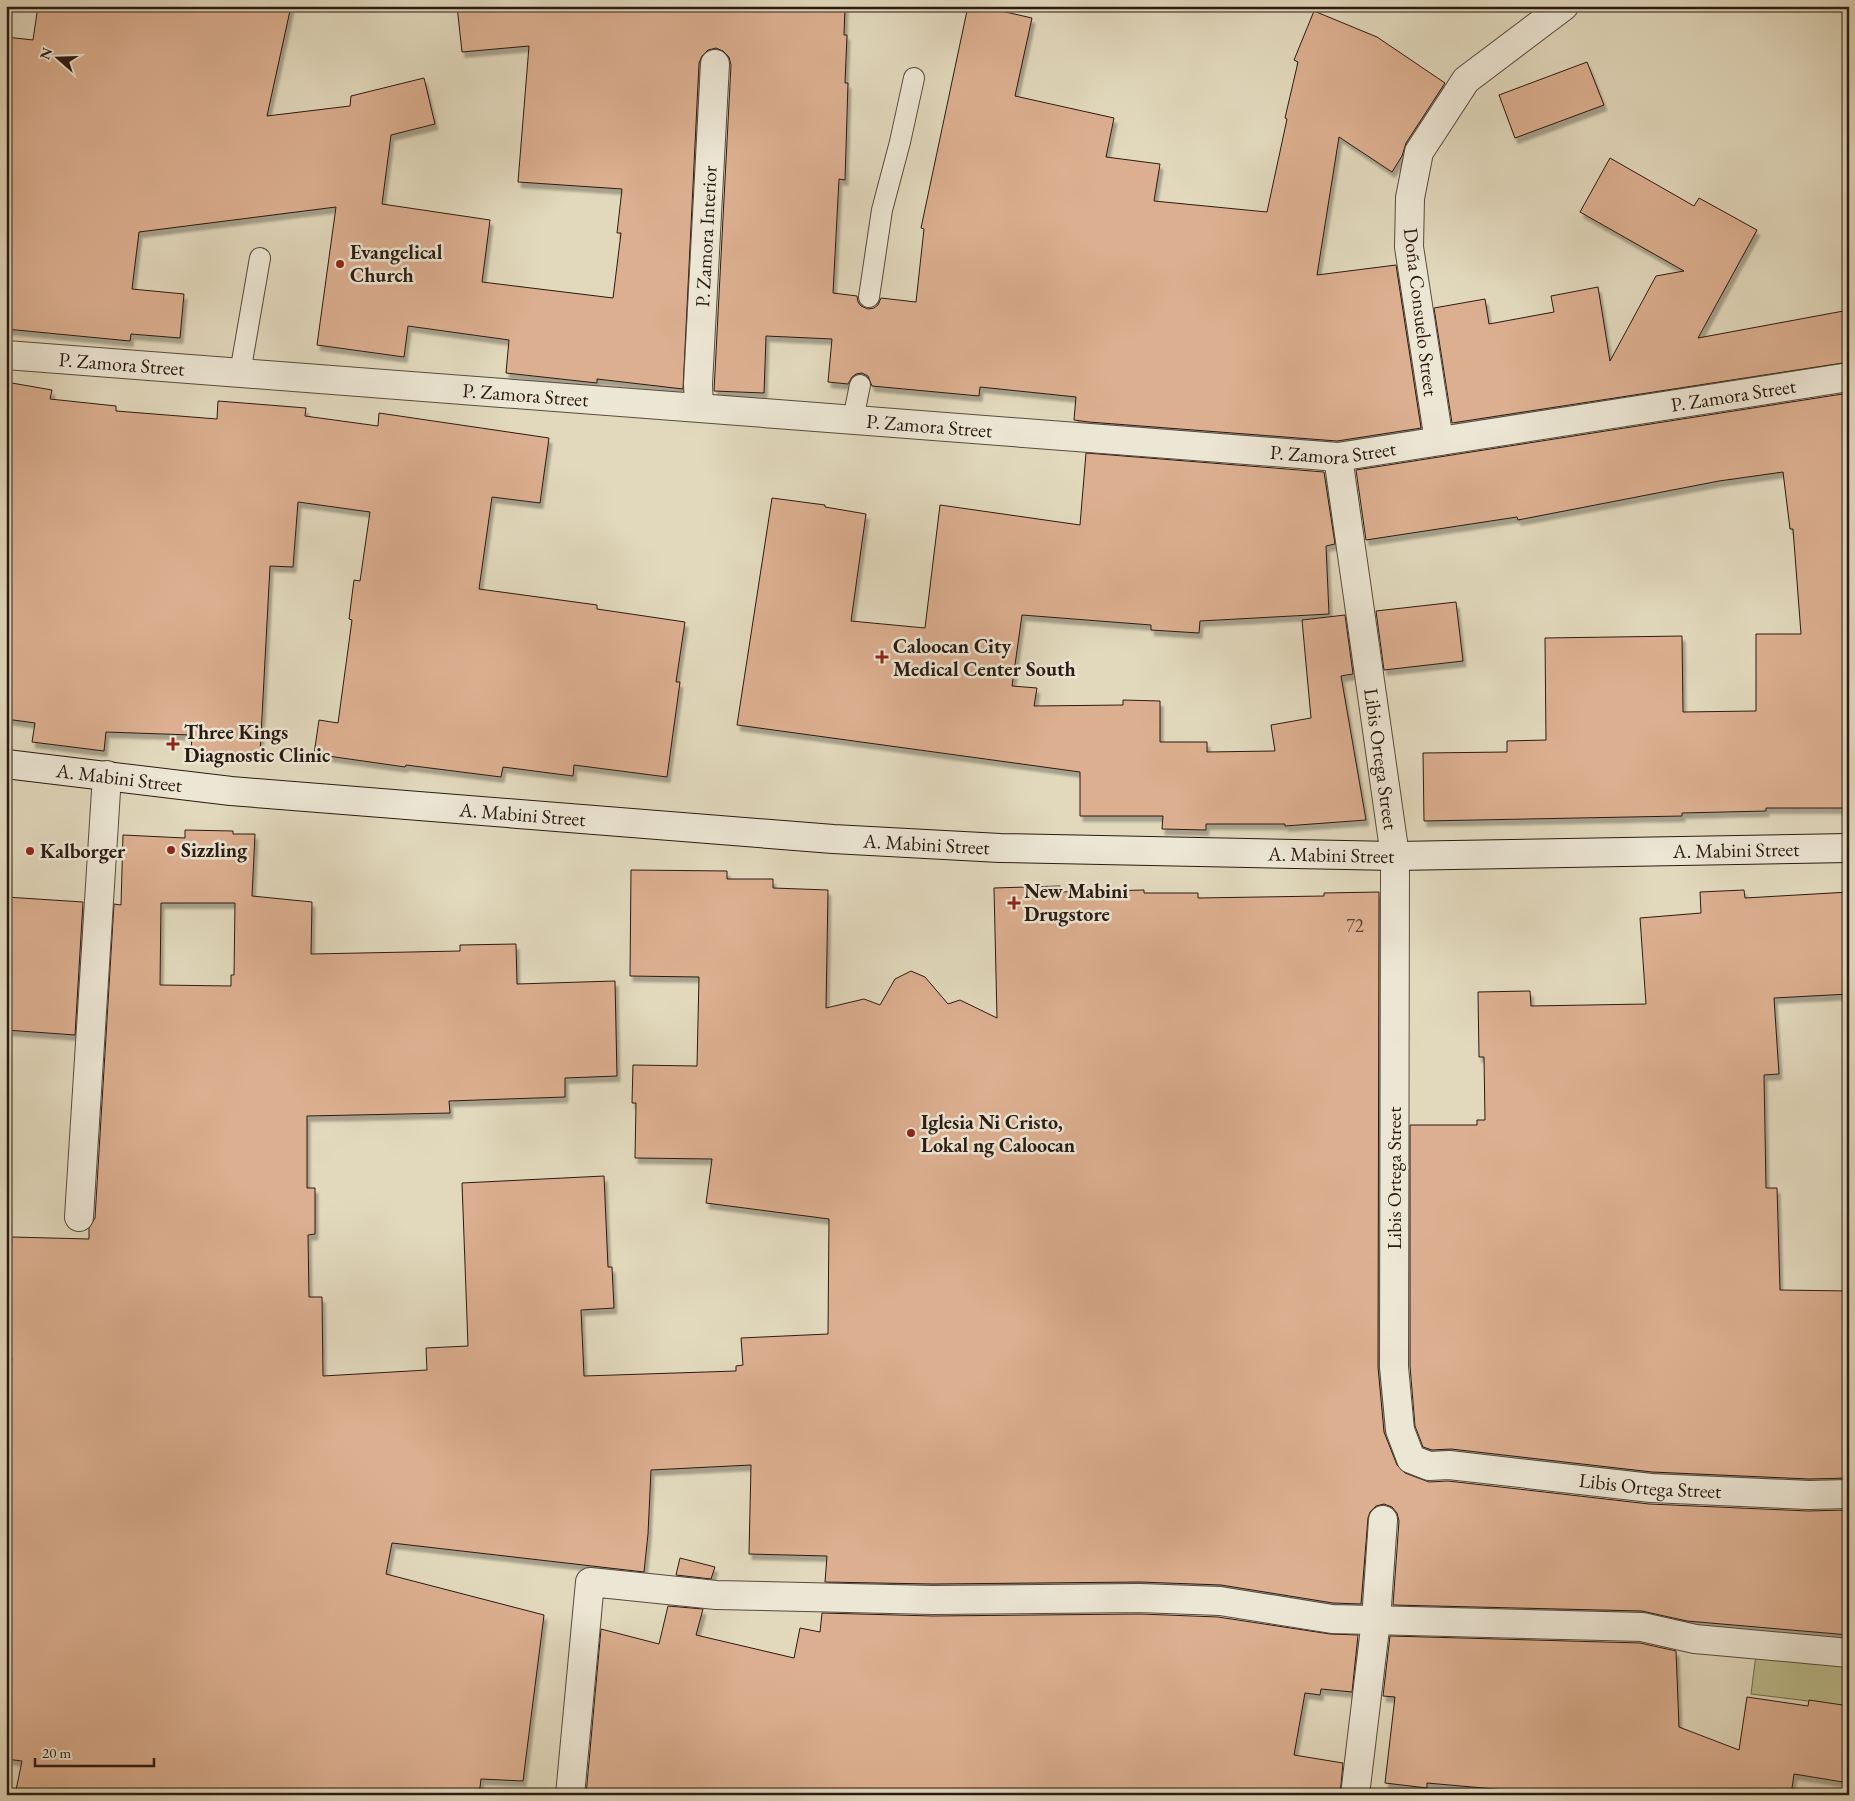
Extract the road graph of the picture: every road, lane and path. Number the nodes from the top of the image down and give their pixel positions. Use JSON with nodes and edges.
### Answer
{"nodes":[{"id":1,"x":1564,"y":6,"type":"edge"},
{"id":2,"x":714,"y":64,"type":"dead end"},
{"id":3,"x":914,"y":78,"type":"dead end"},
{"id":4,"x":260,"y":258,"type":"dead end"},
{"id":5,"x":869,"y":297,"type":"dead end"},
{"id":6,"x":6,"y":355,"type":"edge"},
{"id":7,"x":240,"y":373,"type":"junction"},
{"id":8,"x":1849,"y":377,"type":"edge"},
{"id":9,"x":860,"y":385,"type":"dead end"},
{"id":10,"x":699,"y":407,"type":"junction"},
{"id":11,"x":853,"y":419,"type":"junction"},
{"id":12,"x":1439,"y":441,"type":"junction"},
{"id":13,"x":1338,"y":457,"type":"junction"},
{"id":14,"x":6,"y":764,"type":"edge"},
{"id":15,"x":107,"y":775,"type":"junction"},
{"id":16,"x":1849,"y":848,"type":"edge"},
{"id":17,"x":1395,"y":856,"type":"junction"},
{"id":18,"x":79,"y":1217,"type":"dead end"},
{"id":19,"x":1849,"y":1494,"type":"edge"},
{"id":20,"x":1383,"y":1520,"type":"dead end"},
{"id":21,"x":1376,"y":1620,"type":"junction"},
{"id":22,"x":1849,"y":1653,"type":"edge"},
{"id":23,"x":570,"y":1795,"type":"edge"},
{"id":24,"x":1355,"y":1795,"type":"edge"}],
"edges":[{"from":1,"to":12,"type":"street","name":"Doña Consuelo Street"},
{"from":2,"to":10,"type":"street","name":"P. Zamora Interior"},
{"from":3,"to":5,"type":"lane"},
{"from":4,"to":7,"type":"lane"},
{"from":6,"to":7,"type":"street","name":"P. Zamora Street"},
{"from":7,"to":10,"type":"street","name":"P. Zamora Street"},
{"from":8,"to":12,"type":"street","name":"P. Zamora Street"},
{"from":9,"to":11,"type":"lane"},
{"from":10,"to":11,"type":"street","name":"P. Zamora Street"},
{"from":11,"to":13,"type":"street","name":"P. Zamora Street"},
{"from":12,"to":13,"type":"street","name":"P. Zamora Street"},
{"from":13,"to":17,"type":"street","name":"Libis Ortega Street"},
{"from":14,"to":15,"type":"street","name":"A. Mabini Street"},
{"from":15,"to":17,"type":"street","name":"A. Mabini Street"},
{"from":15,"to":18,"type":"street"},
{"from":16,"to":17,"type":"street","name":"A. Mabini Street"},
{"from":17,"to":19,"type":"street","name":"Libis Ortega Street"},
{"from":20,"to":21,"type":"street"},
{"from":21,"to":22,"type":"street"},
{"from":21,"to":23,"type":"street"},
{"from":21,"to":24,"type":"street"}]}
